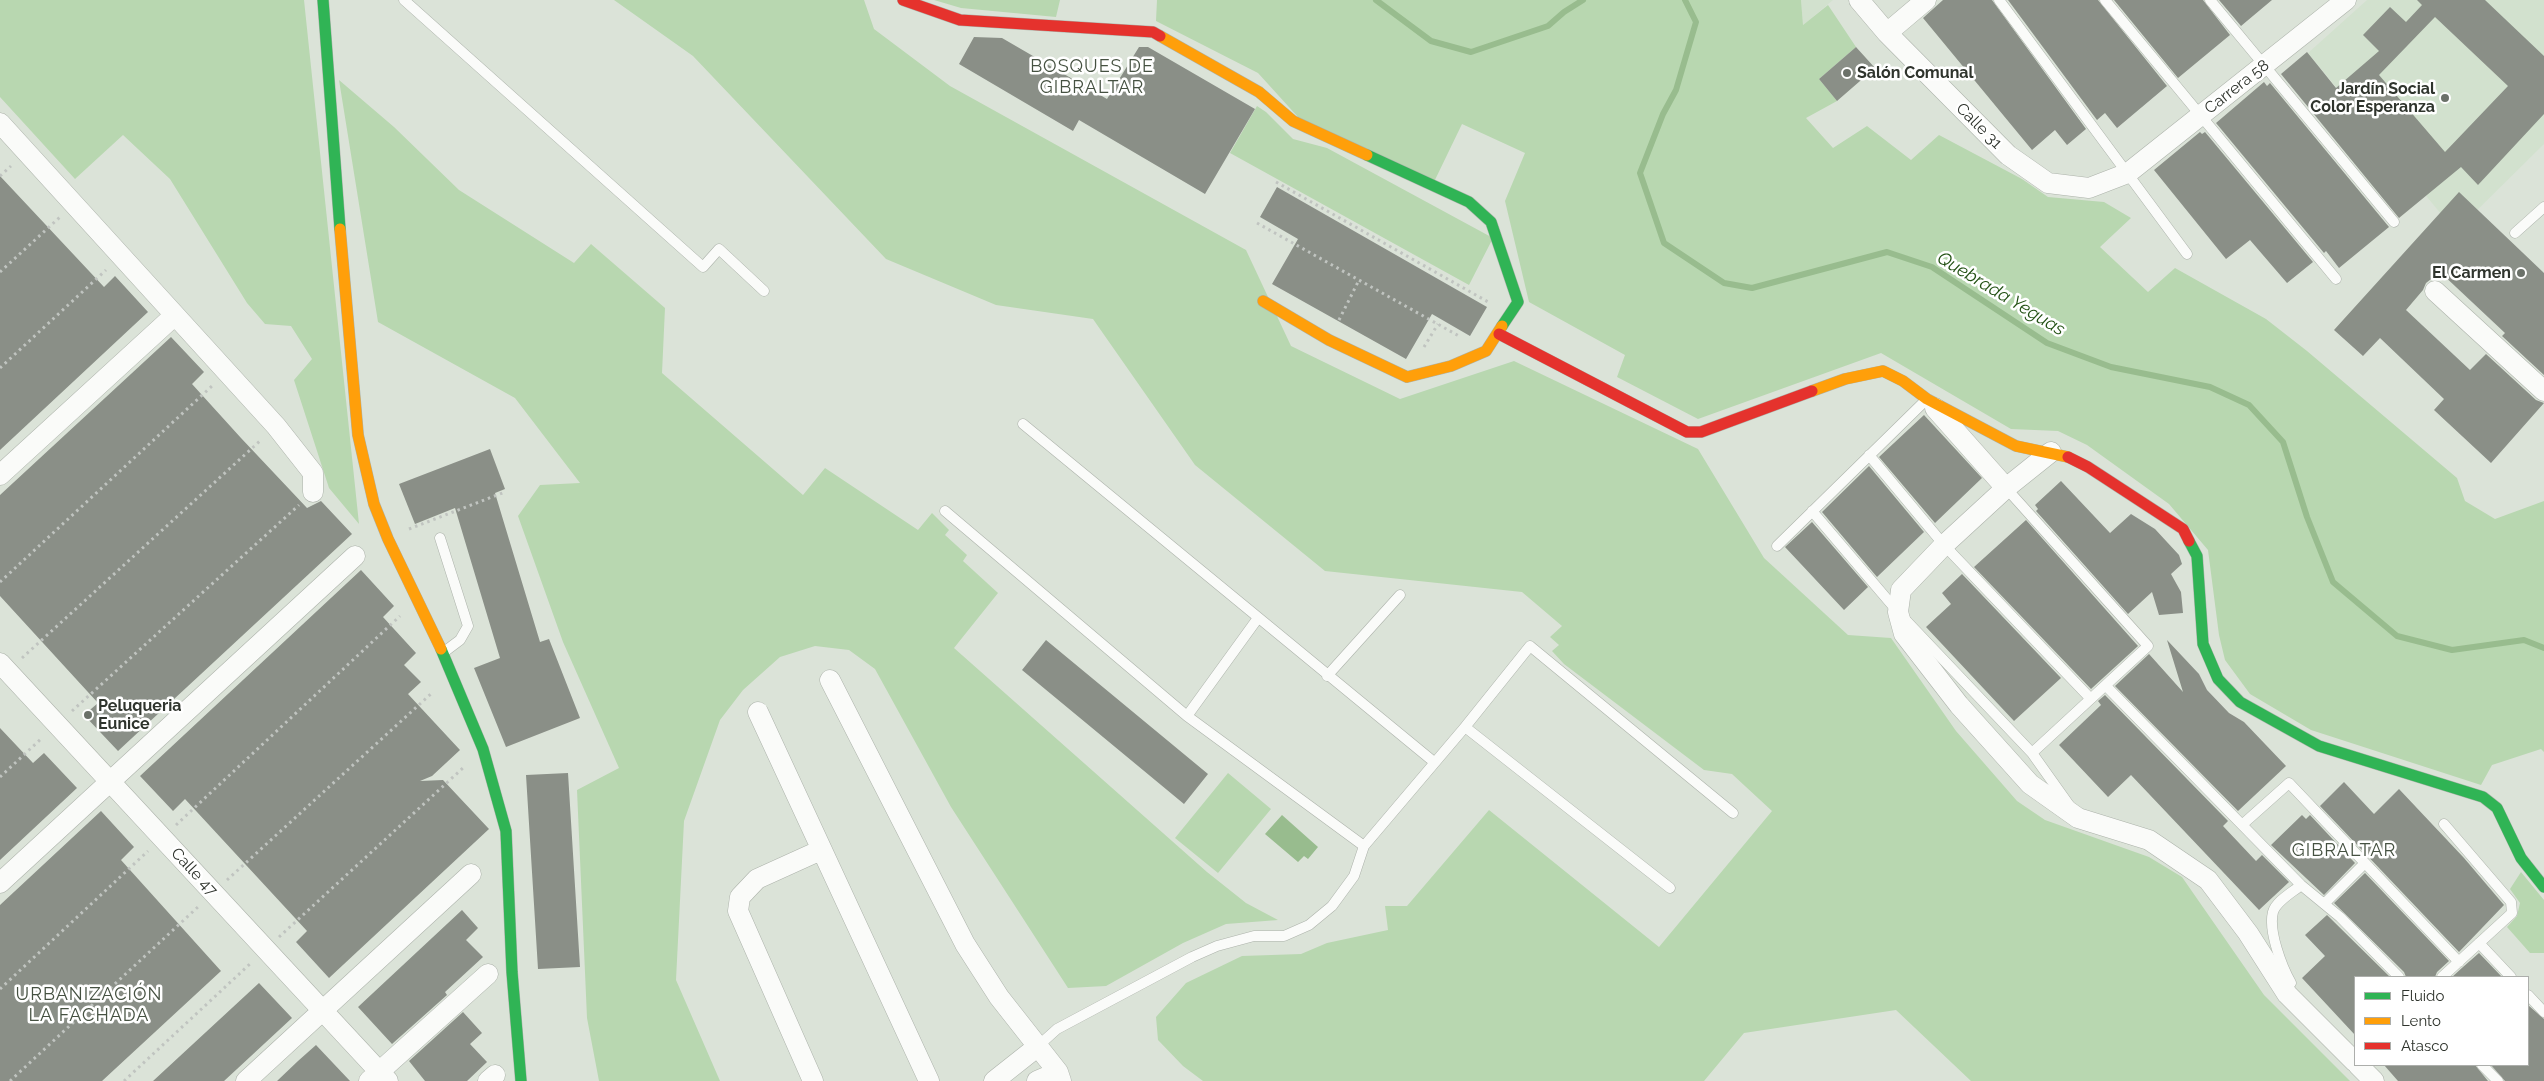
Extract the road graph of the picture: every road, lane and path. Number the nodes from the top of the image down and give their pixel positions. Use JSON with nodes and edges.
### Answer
{"nodes":[{"id":1,"x":323,"y":0,"type":"edge"},
{"id":2,"x":404,"y":0,"type":"edge"},
{"id":3,"x":903,"y":0,"type":"edge"},
{"id":4,"x":1859,"y":0,"type":"edge"},
{"id":5,"x":1926,"y":0,"type":"edge"},
{"id":6,"x":1999,"y":0,"type":"edge"},
{"id":7,"x":2105,"y":0,"type":"edge"},
{"id":8,"x":2210,"y":0,"type":"edge"},
{"id":9,"x":2346,"y":0,"type":"edge"},
{"id":10,"x":1887,"y":33,"type":"junction"},
{"id":11,"x":2265,"y":65,"type":"junction"},
{"id":12,"x":2200,"y":116,"type":"junction"},
{"id":13,"x":0,"y":123,"type":"edge"},
{"id":14,"x":2128,"y":173,"type":"junction"},
{"id":15,"x":1276,"y":182,"type":"dead end"},
{"id":16,"x":74,"y":204,"type":"junction"},
{"id":17,"x":2544,"y":207,"type":"edge"},
{"id":18,"x":1257,"y":222,"type":"dead end"},
{"id":19,"x":2394,"y":222,"type":"dead end"},
{"id":20,"x":2515,"y":233,"type":"dead end"},
{"id":21,"x":2187,"y":254,"type":"dead end"},
{"id":22,"x":121,"y":256,"type":"junction"},
{"id":23,"x":0,"y":272,"type":"edge"},
{"id":24,"x":2336,"y":279,"type":"dead end"},
{"id":25,"x":1359,"y":280,"type":"junction"},
{"id":26,"x":764,"y":291,"type":"dead end"},
{"id":27,"x":2435,"y":291,"type":"dead end"},
{"id":28,"x":1263,"y":301,"type":"dead end"},
{"id":29,"x":1510,"y":314,"type":"junction"},
{"id":30,"x":174,"y":315,"type":"junction"},
{"id":31,"x":1498,"y":334,"type":"junction"},
{"id":32,"x":1329,"y":340,"type":"junction"},
{"id":33,"x":1486,"y":351,"type":"junction"},
{"id":34,"x":0,"y":368,"type":"edge"},
{"id":35,"x":227,"y":372,"type":"junction"},
{"id":36,"x":2544,"y":391,"type":"edge"},
{"id":37,"x":1927,"y":399,"type":"junction"},
{"id":38,"x":1023,"y":424,"type":"dead end"},
{"id":39,"x":276,"y":426,"type":"junction"},
{"id":40,"x":2052,"y":452,"type":"junction"},
{"id":41,"x":1869,"y":455,"type":"junction"},
{"id":42,"x":0,"y":475,"type":"edge"},
{"id":43,"x":2006,"y":488,"type":"junction"},
{"id":44,"x":313,"y":492,"type":"joint"},
{"id":45,"x":505,"y":492,"type":"dead end"},
{"id":46,"x":945,"y":511,"type":"dead end"},
{"id":47,"x":1812,"y":511,"type":"junction"},
{"id":48,"x":405,"y":531,"type":"dead end"},
{"id":49,"x":440,"y":538,"type":"dead end"},
{"id":50,"x":1944,"y":545,"type":"junction"},
{"id":51,"x":1777,"y":546,"type":"dead end"},
{"id":52,"x":354,"y":556,"type":"dead end"},
{"id":53,"x":0,"y":582,"type":"edge"},
{"id":54,"x":1400,"y":595,"type":"dead end"},
{"id":55,"x":417,"y":600,"type":"junction"},
{"id":56,"x":1898,"y":612,"type":"junction"},
{"id":57,"x":1258,"y":618,"type":"junction"},
{"id":58,"x":443,"y":653,"type":"junction"},
{"id":59,"x":4,"y":667,"type":"edge"},
{"id":60,"x":452,"y":674,"type":"junction"},
{"id":61,"x":1327,"y":676,"type":"junction"},
{"id":62,"x":830,"y":680,"type":"dead end"},
{"id":63,"x":2106,"y":686,"type":"junction"},
{"id":64,"x":2090,"y":698,"type":"junction"},
{"id":65,"x":758,"y":712,"type":"dead end"},
{"id":66,"x":1187,"y":716,"type":"junction"},
{"id":67,"x":57,"y":725,"type":"junction"},
{"id":68,"x":1465,"y":727,"type":"junction"},
{"id":69,"x":483,"y":749,"type":"junction"},
{"id":70,"x":2032,"y":753,"type":"junction"},
{"id":71,"x":1434,"y":762,"type":"junction"},
{"id":72,"x":0,"y":777,"type":"edge"},
{"id":73,"x":110,"y":781,"type":"junction"},
{"id":74,"x":1733,"y":813,"type":"dead end"},
{"id":75,"x":2078,"y":818,"type":"junction"},
{"id":76,"x":2243,"y":824,"type":"junction"},
{"id":77,"x":2444,"y":824,"type":"dead end"},
{"id":78,"x":162,"y":838,"type":"junction"},
{"id":79,"x":1364,"y":846,"type":"junction"},
{"id":80,"x":822,"y":850,"type":"junction"},
{"id":81,"x":2364,"y":864,"type":"junction"},
{"id":82,"x":471,"y":874,"type":"dead end"},
{"id":83,"x":0,"y":883,"type":"edge"},
{"id":84,"x":2301,"y":885,"type":"junction"},
{"id":85,"x":2544,"y":887,"type":"edge"},
{"id":86,"x":1670,"y":888,"type":"dead end"},
{"id":87,"x":213,"y":893,"type":"junction"},
{"id":88,"x":2325,"y":903,"type":"junction"},
{"id":89,"x":2479,"y":943,"type":"junction"},
{"id":90,"x":265,"y":950,"type":"junction"},
{"id":91,"x":2459,"y":962,"type":"junction"},
{"id":92,"x":488,"y":974,"type":"dead end"},
{"id":93,"x":2398,"y":976,"type":"edge"},
{"id":94,"x":2443,"y":976,"type":"edge"},
{"id":95,"x":2509,"y":976,"type":"edge"},
{"id":96,"x":0,"y":989,"type":"edge"},
{"id":97,"x":2529,"y":996,"type":"edge"},
{"id":98,"x":323,"y":1011,"type":"junction"},
{"id":99,"x":2307,"y":1012,"type":"junction"},
{"id":100,"x":2544,"y":1012,"type":"edge"},
{"id":101,"x":1037,"y":1046,"type":"junction"},
{"id":102,"x":2354,"y":1060,"type":"edge"},
{"id":103,"x":2360,"y":1066,"type":"edge"},
{"id":104,"x":2483,"y":1066,"type":"edge"},
{"id":105,"x":1059,"y":1077,"type":"edge"},
{"id":106,"x":379,"y":1078,"type":"edge"},
{"id":107,"x":10,"y":1081,"type":"edge"},
{"id":108,"x":124,"y":1081,"type":"edge"},
{"id":109,"x":246,"y":1081,"type":"edge"},
{"id":110,"x":522,"y":1081,"type":"edge"},
{"id":111,"x":813,"y":1081,"type":"edge"},
{"id":112,"x":929,"y":1081,"type":"edge"},
{"id":113,"x":994,"y":1081,"type":"edge"},
{"id":114,"x":1037,"y":1081,"type":"edge"},
{"id":115,"x":2374,"y":1081,"type":"edge"},
{"id":116,"x":2498,"y":1081,"type":"edge"}],
"edges":[{"from":1,"to":55,"type":"street"},
{"from":2,"to":26,"type":"lane"},
{"from":3,"to":29,"type":"street"},
{"from":4,"to":10,"type":"street","name":"Calle 31"},
{"from":5,"to":10,"type":"street"},
{"from":6,"to":14,"type":"lane"},
{"from":7,"to":12,"type":"lane"},
{"from":8,"to":11,"type":"lane"},
{"from":9,"to":11,"type":"street","name":"Carrera 58"},
{"from":10,"to":14,"type":"street","name":"Calle 31"},
{"from":11,"to":12,"type":"street","name":"Carrera 58"},
{"from":11,"to":19,"type":"lane"},
{"from":12,"to":14,"type":"street","name":"Carrera 58"},
{"from":12,"to":24,"type":"lane"},
{"from":13,"to":16,"type":"street"},
{"from":14,"to":21,"type":"lane"},
{"from":15,"to":29,"type":"path"},
{"from":16,"to":22,"type":"street"},
{"from":16,"to":23,"type":"path"},
{"from":17,"to":20,"type":"lane"},
{"from":18,"to":25,"type":"path"},
{"from":22,"to":30,"type":"street"},
{"from":22,"to":34,"type":"path"},
{"from":25,"to":32,"type":"path"},
{"from":25,"to":33,"type":"path"},
{"from":27,"to":36,"type":"street"},
{"from":28,"to":32,"type":"street"},
{"from":29,"to":31,"type":"street"},
{"from":30,"to":35,"type":"street"},
{"from":30,"to":42,"type":"street"},
{"from":31,"to":33,"type":"street"},
{"from":31,"to":37,"type":"street"},
{"from":32,"to":33,"type":"street"},
{"from":35,"to":39,"type":"street"},
{"from":35,"to":53,"type":"path"},
{"from":37,"to":40,"type":"street"},
{"from":37,"to":41,"type":"lane"},
{"from":37,"to":43,"type":"street"},
{"from":38,"to":57,"type":"lane"},
{"from":39,"to":44,"type":"street"},
{"from":39,"to":59,"type":"path"},
{"from":40,"to":43,"type":"street"},
{"from":40,"to":85,"type":"street"},
{"from":41,"to":47,"type":"lane"},
{"from":41,"to":50,"type":"lane"},
{"from":43,"to":50,"type":"street"},
{"from":43,"to":63,"type":"lane"},
{"from":44,"to":67,"type":"path"},
{"from":45,"to":48,"type":"path"},
{"from":46,"to":66,"type":"lane"},
{"from":47,"to":51,"type":"lane"},
{"from":47,"to":56,"type":"lane"},
{"from":49,"to":58,"type":"lane"},
{"from":50,"to":56,"type":"street"},
{"from":50,"to":64,"type":"lane"},
{"from":52,"to":73,"type":"street"},
{"from":54,"to":61,"type":"lane"},
{"from":55,"to":58,"type":"street"},
{"from":55,"to":78,"type":"path"},
{"from":56,"to":70,"type":"lane"},
{"from":56,"to":75,"type":"street"},
{"from":57,"to":61,"type":"lane"},
{"from":57,"to":66,"type":"lane"},
{"from":58,"to":60,"type":"street"},
{"from":59,"to":67,"type":"street","name":"Calle 47"},
{"from":60,"to":69,"type":"street"},
{"from":60,"to":87,"type":"path"},
{"from":61,"to":71,"type":"lane"},
{"from":62,"to":101,"type":"street"},
{"from":63,"to":64,"type":"lane"},
{"from":63,"to":76,"type":"lane"},
{"from":64,"to":70,"type":"lane"},
{"from":65,"to":80,"type":"street"},
{"from":66,"to":79,"type":"lane"},
{"from":67,"to":72,"type":"path"},
{"from":67,"to":73,"type":"street","name":"Calle 47"},
{"from":68,"to":71,"type":"lane"},
{"from":68,"to":74,"type":"lane"},
{"from":68,"to":86,"type":"lane"},
{"from":69,"to":90,"type":"path"},
{"from":69,"to":110,"type":"street"},
{"from":70,"to":75,"type":"lane"},
{"from":71,"to":79,"type":"lane"},
{"from":73,"to":78,"type":"street","name":"Calle 47"},
{"from":73,"to":83,"type":"street"},
{"from":75,"to":99,"type":"street"},
{"from":76,"to":81,"type":"lane"},
{"from":76,"to":84,"type":"lane"},
{"from":77,"to":89,"type":"lane"},
{"from":78,"to":87,"type":"street","name":"Calle 47"},
{"from":78,"to":96,"type":"path"},
{"from":79,"to":101,"type":"lane"},
{"from":80,"to":111,"type":"street"},
{"from":80,"to":112,"type":"street"},
{"from":81,"to":88,"type":"lane"},
{"from":81,"to":91,"type":"lane"},
{"from":82,"to":98,"type":"street"},
{"from":84,"to":88,"type":"lane"},
{"from":84,"to":99,"type":"lane"},
{"from":87,"to":90,"type":"street","name":"Calle 47"},
{"from":87,"to":107,"type":"path"},
{"from":88,"to":93,"type":"lane"},
{"from":89,"to":91,"type":"lane"},
{"from":89,"to":95,"type":"lane"},
{"from":90,"to":98,"type":"street","name":"Calle 47"},
{"from":90,"to":108,"type":"path"},
{"from":91,"to":94,"type":"lane"},
{"from":92,"to":106,"type":"street"},
{"from":97,"to":100,"type":"lane"},
{"from":98,"to":106,"type":"street","name":"Calle 47"},
{"from":98,"to":109,"type":"street"},
{"from":99,"to":102,"type":"street"},
{"from":101,"to":105,"type":"street"},
{"from":101,"to":113,"type":"street"},
{"from":103,"to":115,"type":"street"},
{"from":104,"to":116,"type":"lane"},
{"from":105,"to":114,"type":"street"}]}
